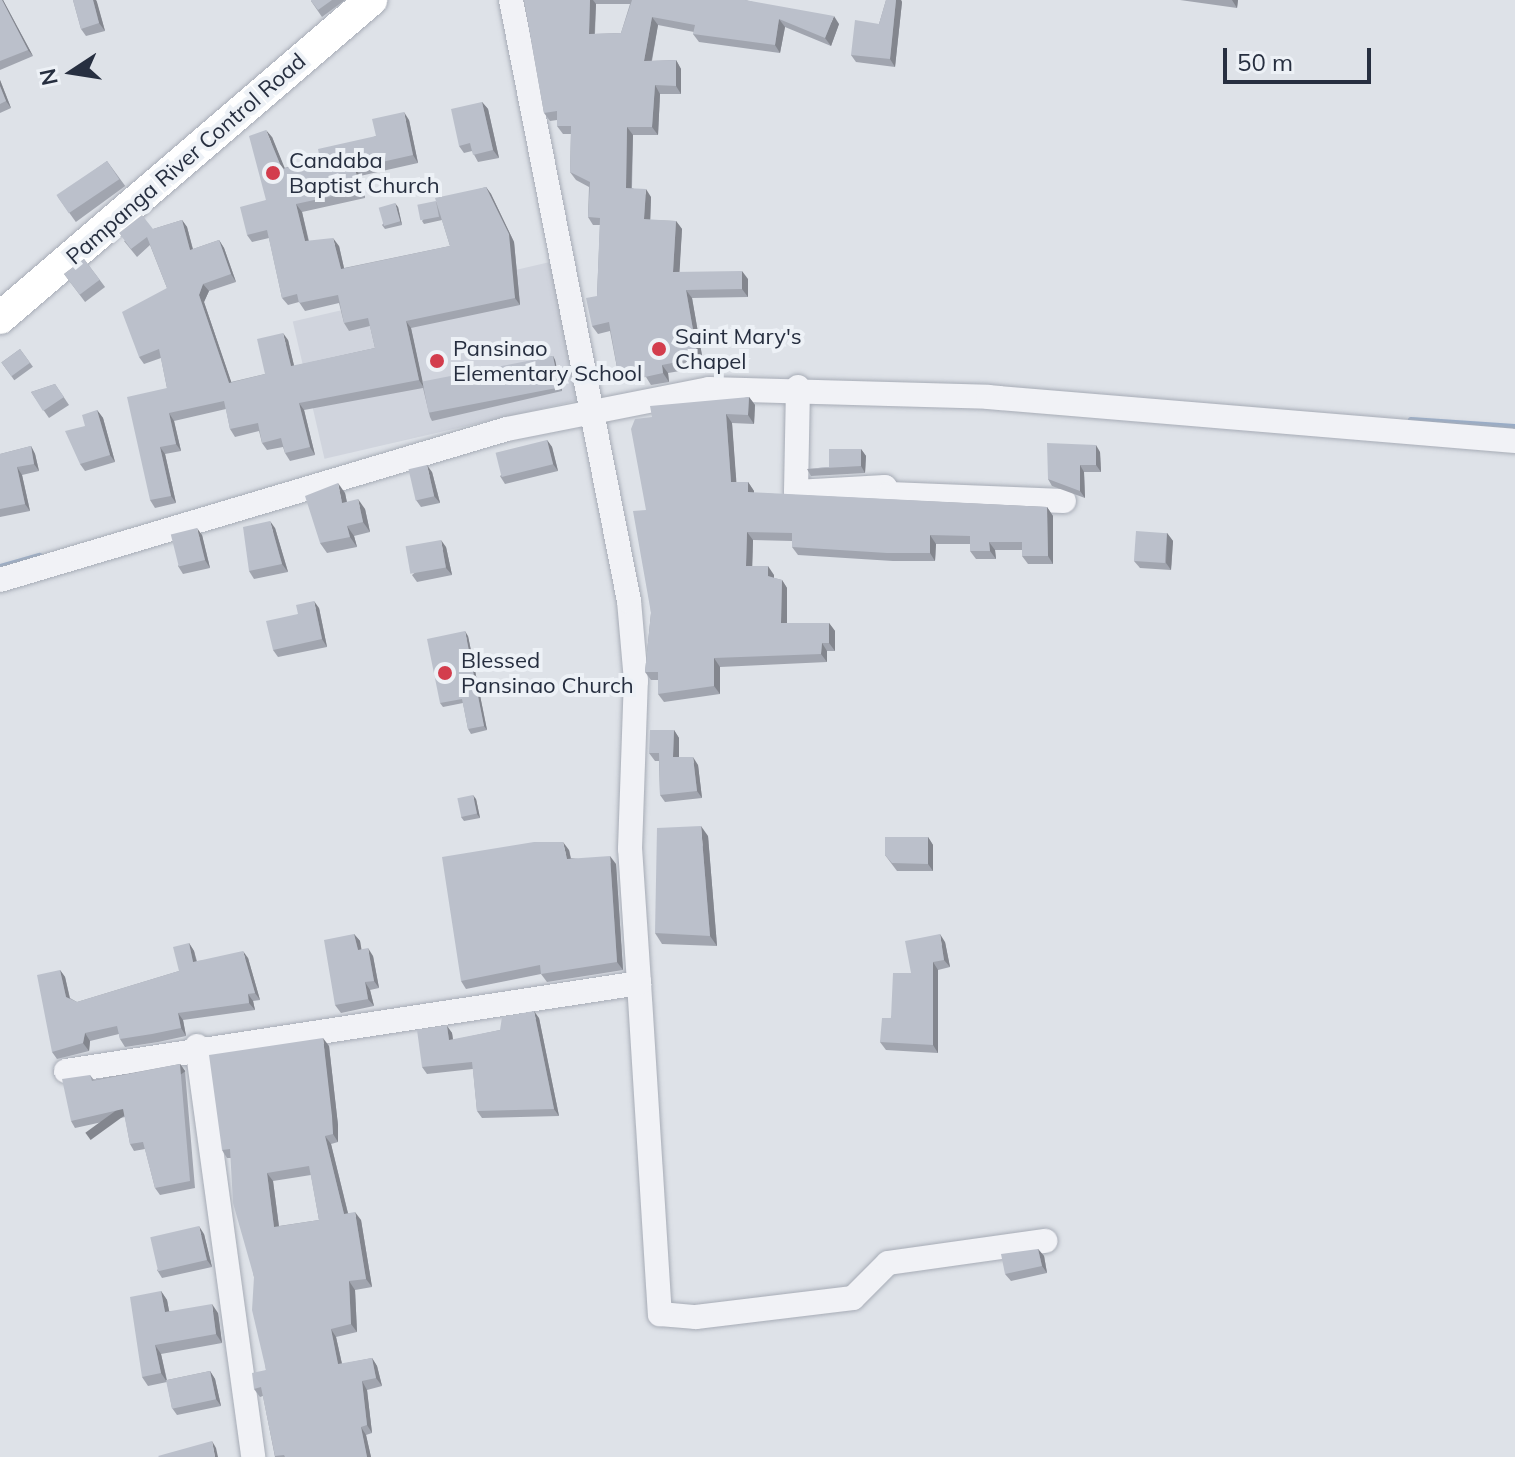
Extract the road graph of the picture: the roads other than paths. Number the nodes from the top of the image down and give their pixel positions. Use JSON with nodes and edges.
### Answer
{"nodes":[{"id":1,"x":371,"y":0,"type":"edge"},
{"id":2,"x":511,"y":0,"type":"edge"},
{"id":3,"x":0,"y":318,"type":"edge"},
{"id":4,"x":798,"y":387,"type":"junction"},
{"id":5,"x":592,"y":410,"type":"junction"},
{"id":6,"x":1515,"y":441,"type":"edge"},
{"id":7,"x":1064,"y":501,"type":"dead end"},
{"id":8,"x":0,"y":580,"type":"edge"},
{"id":9,"x":639,"y":983,"type":"junction"},
{"id":10,"x":197,"y":1046,"type":"junction"},
{"id":11,"x":66,"y":1071,"type":"dead end"},
{"id":12,"x":1045,"y":1241,"type":"dead end"},
{"id":13,"x":253,"y":1457,"type":"edge"}],
"edges":[{"from":1,"to":3,"type":"main road","name":"Pampanga River Control Road"},
{"from":2,"to":5,"type":"street"},
{"from":4,"to":5,"type":"street"},
{"from":4,"to":6,"type":"street"},
{"from":4,"to":7,"type":"street"},
{"from":5,"to":8,"type":"street"},
{"from":5,"to":9,"type":"street"},
{"from":9,"to":10,"type":"street"},
{"from":9,"to":12,"type":"street"},
{"from":10,"to":11,"type":"street"},
{"from":10,"to":13,"type":"street"}]}
